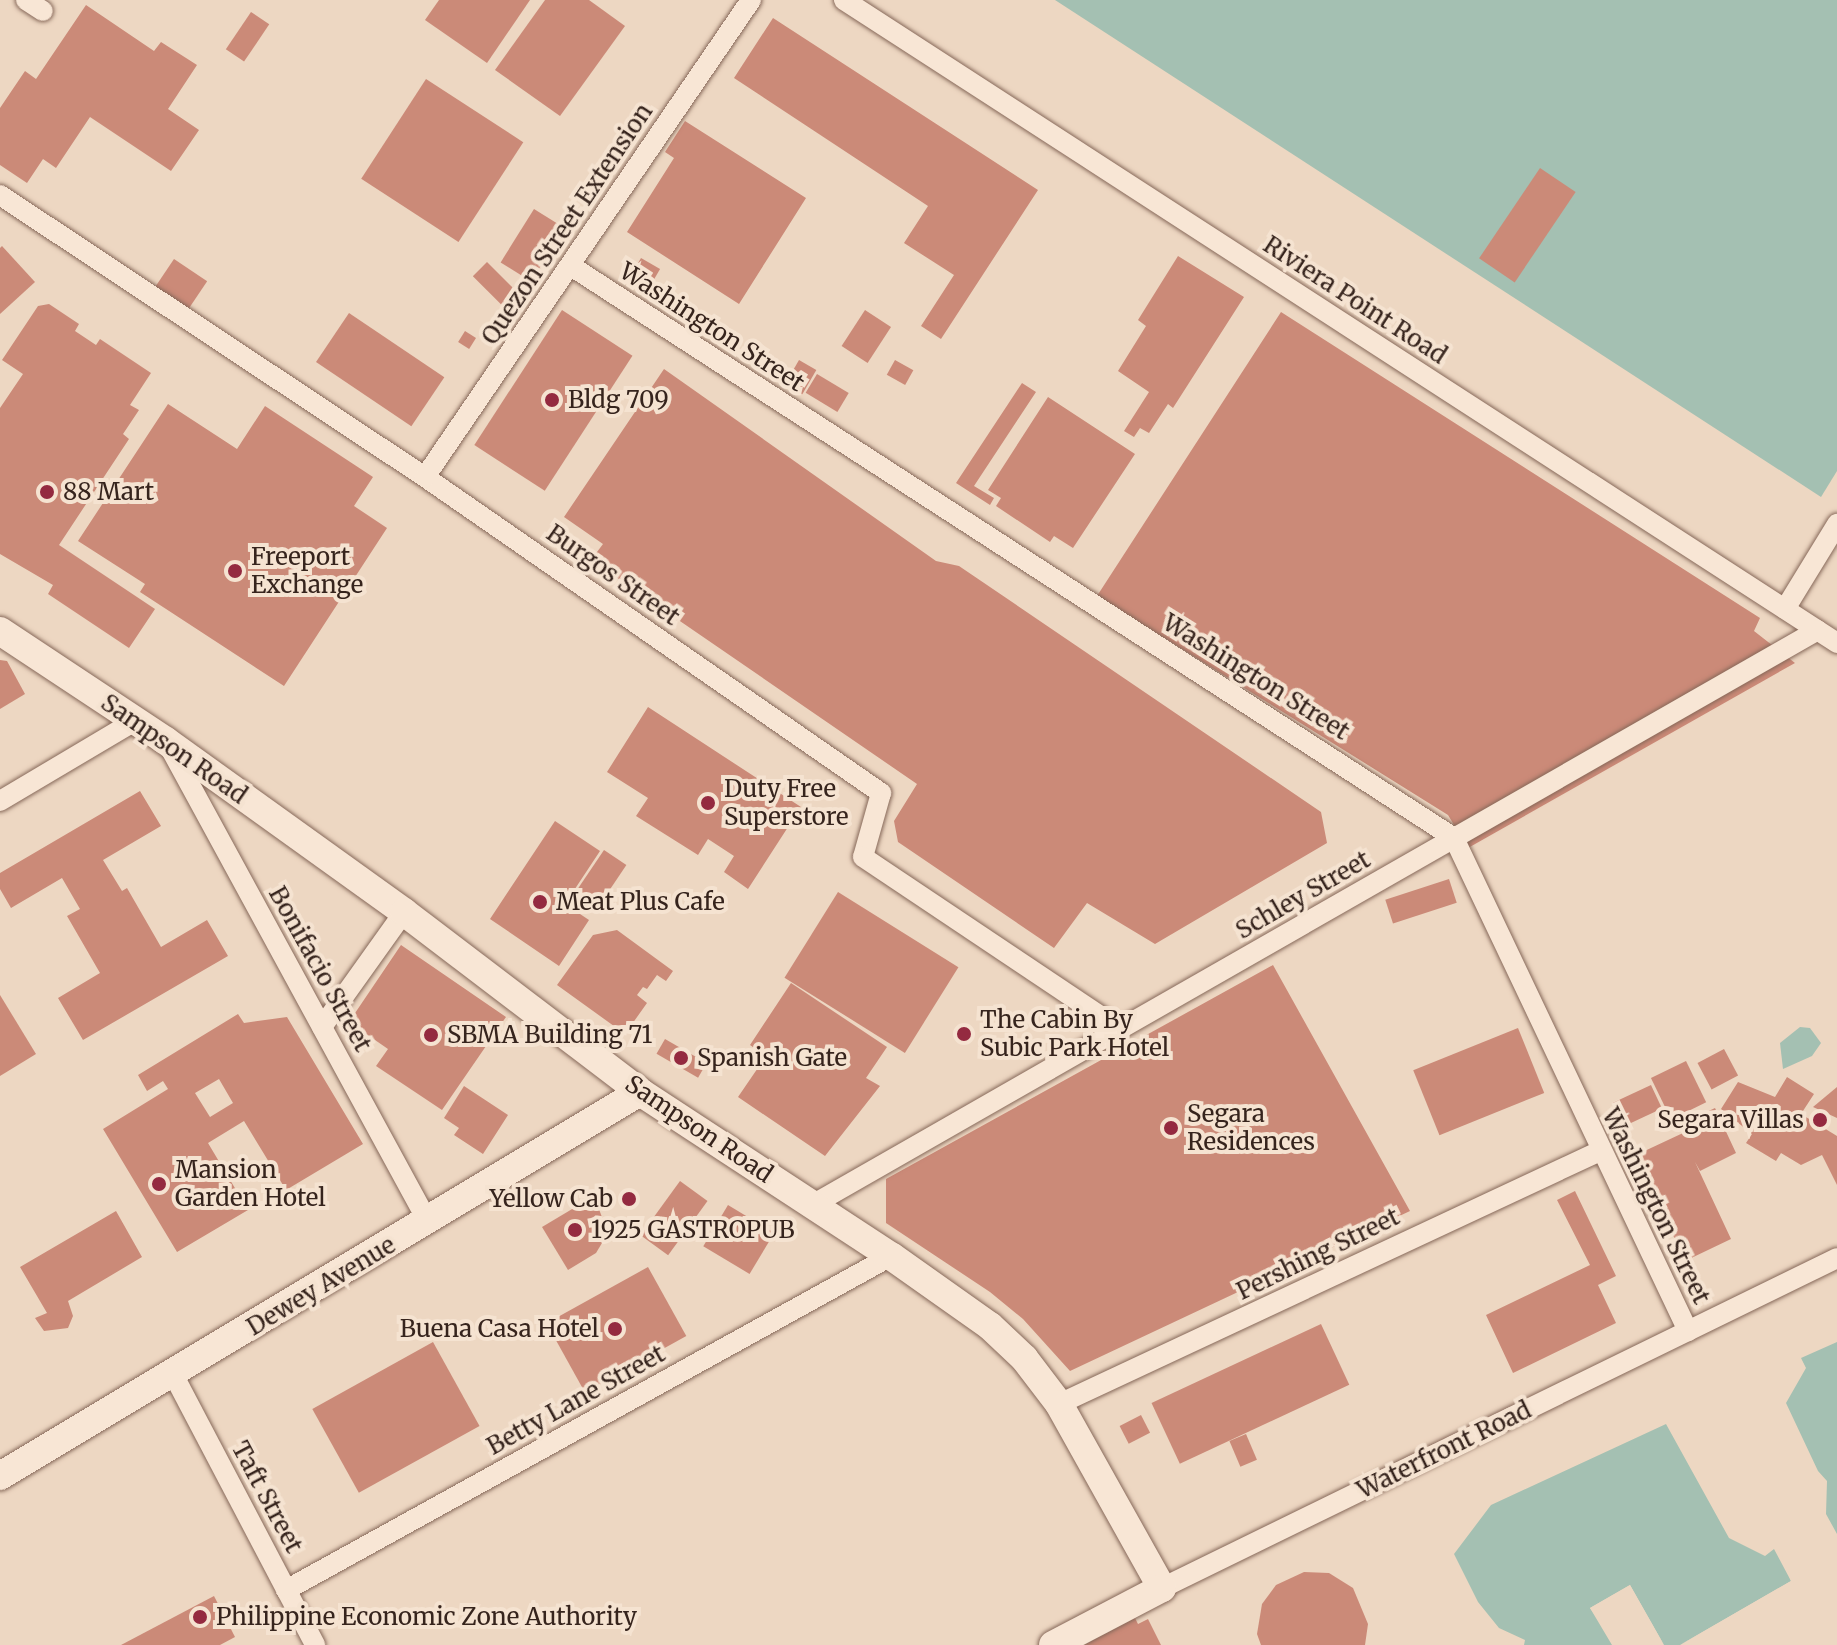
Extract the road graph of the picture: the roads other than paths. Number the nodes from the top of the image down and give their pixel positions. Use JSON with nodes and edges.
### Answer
{"nodes":[{"id":1,"x":751,"y":0,"type":"edge"},
{"id":2,"x":844,"y":0,"type":"edge"},
{"id":3,"x":0,"y":195,"type":"edge"},
{"id":4,"x":571,"y":266,"type":"junction"},
{"id":5,"x":425,"y":477,"type":"junction"},
{"id":6,"x":1837,"y":524,"type":"edge"},
{"id":7,"x":1785,"y":609,"type":"junction"},
{"id":8,"x":1818,"y":630,"type":"junction"},
{"id":9,"x":0,"y":631,"type":"edge"},
{"id":10,"x":1837,"y":643,"type":"edge"},
{"id":11,"x":135,"y":721,"type":"junction"},
{"id":12,"x":166,"y":741,"type":"junction"},
{"id":13,"x":0,"y":801,"type":"edge"},
{"id":14,"x":1454,"y":838,"type":"junction"},
{"id":15,"x":404,"y":912,"type":"junction"},
{"id":16,"x":322,"y":1027,"type":"junction"},
{"id":17,"x":1120,"y":1029,"type":"junction"},
{"id":18,"x":640,"y":1092,"type":"junction"},
{"id":19,"x":1600,"y":1151,"type":"junction"},
{"id":20,"x":814,"y":1204,"type":"junction"},
{"id":21,"x":428,"y":1222,"type":"junction"},
{"id":22,"x":891,"y":1256,"type":"junction"},
{"id":23,"x":1837,"y":1258,"type":"edge"},
{"id":24,"x":1688,"y":1331,"type":"junction"},
{"id":25,"x":173,"y":1374,"type":"junction"},
{"id":26,"x":1059,"y":1404,"type":"junction"},
{"id":27,"x":0,"y":1476,"type":"edge"},
{"id":28,"x":1162,"y":1588,"type":"junction"},
{"id":29,"x":286,"y":1590,"type":"junction"},
{"id":30,"x":315,"y":1645,"type":"edge"},
{"id":31,"x":1053,"y":1645,"type":"edge"}],
"edges":[{"from":1,"to":4,"type":"street","name":"Quezon Street Extension"},
{"from":2,"to":7,"type":"street","name":"Riviera Point Road"},
{"from":3,"to":5,"type":"street","name":"Burgos Street"},
{"from":4,"to":5,"type":"street","name":"Quezon Street Extension"},
{"from":4,"to":14,"type":"street","name":"Washington Street"},
{"from":5,"to":17,"type":"street","name":"Burgos Street"},
{"from":6,"to":7,"type":"street"},
{"from":7,"to":8,"type":"street","name":"Riviera Point Road"},
{"from":8,"to":10,"type":"street","name":"Riviera Point Road"},
{"from":8,"to":14,"type":"street","name":"Schley Street"},
{"from":9,"to":11,"type":"main road","name":"Sampson Road"},
{"from":11,"to":12,"type":"main road","name":"Sampson Road"},
{"from":11,"to":13,"type":"street"},
{"from":12,"to":15,"type":"main road","name":"Sampson Road"},
{"from":12,"to":16,"type":"street","name":"Bonifacio Street"},
{"from":14,"to":17,"type":"street","name":"Schley Street"},
{"from":14,"to":19,"type":"street","name":"Washington Street"},
{"from":15,"to":16,"type":"street"},
{"from":15,"to":18,"type":"main road","name":"Sampson Road"},
{"from":16,"to":21,"type":"street","name":"Bonifacio Street"},
{"from":17,"to":20,"type":"street","name":"Schley Street"},
{"from":18,"to":20,"type":"main road","name":"Sampson Road"},
{"from":18,"to":21,"type":"main road","name":"Dewey Avenue"},
{"from":19,"to":24,"type":"street","name":"Washington Street"},
{"from":19,"to":26,"type":"street","name":"Pershing Street"},
{"from":20,"to":22,"type":"main road","name":"Sampson Road"},
{"from":21,"to":25,"type":"main road","name":"Dewey Avenue"},
{"from":22,"to":26,"type":"main road","name":"Sampson Road"},
{"from":22,"to":29,"type":"street","name":"Betty Lane Street"},
{"from":23,"to":24,"type":"street","name":"Waterfront Road"},
{"from":24,"to":28,"type":"street","name":"Waterfront Road"},
{"from":25,"to":27,"type":"main road","name":"Dewey Avenue"},
{"from":25,"to":29,"type":"street","name":"Taft Street"},
{"from":26,"to":28,"type":"main road","name":"Sampson Road"},
{"from":28,"to":31,"type":"main road","name":"Waterfront Road"},
{"from":29,"to":30,"type":"street","name":"Taft Street"}]}
